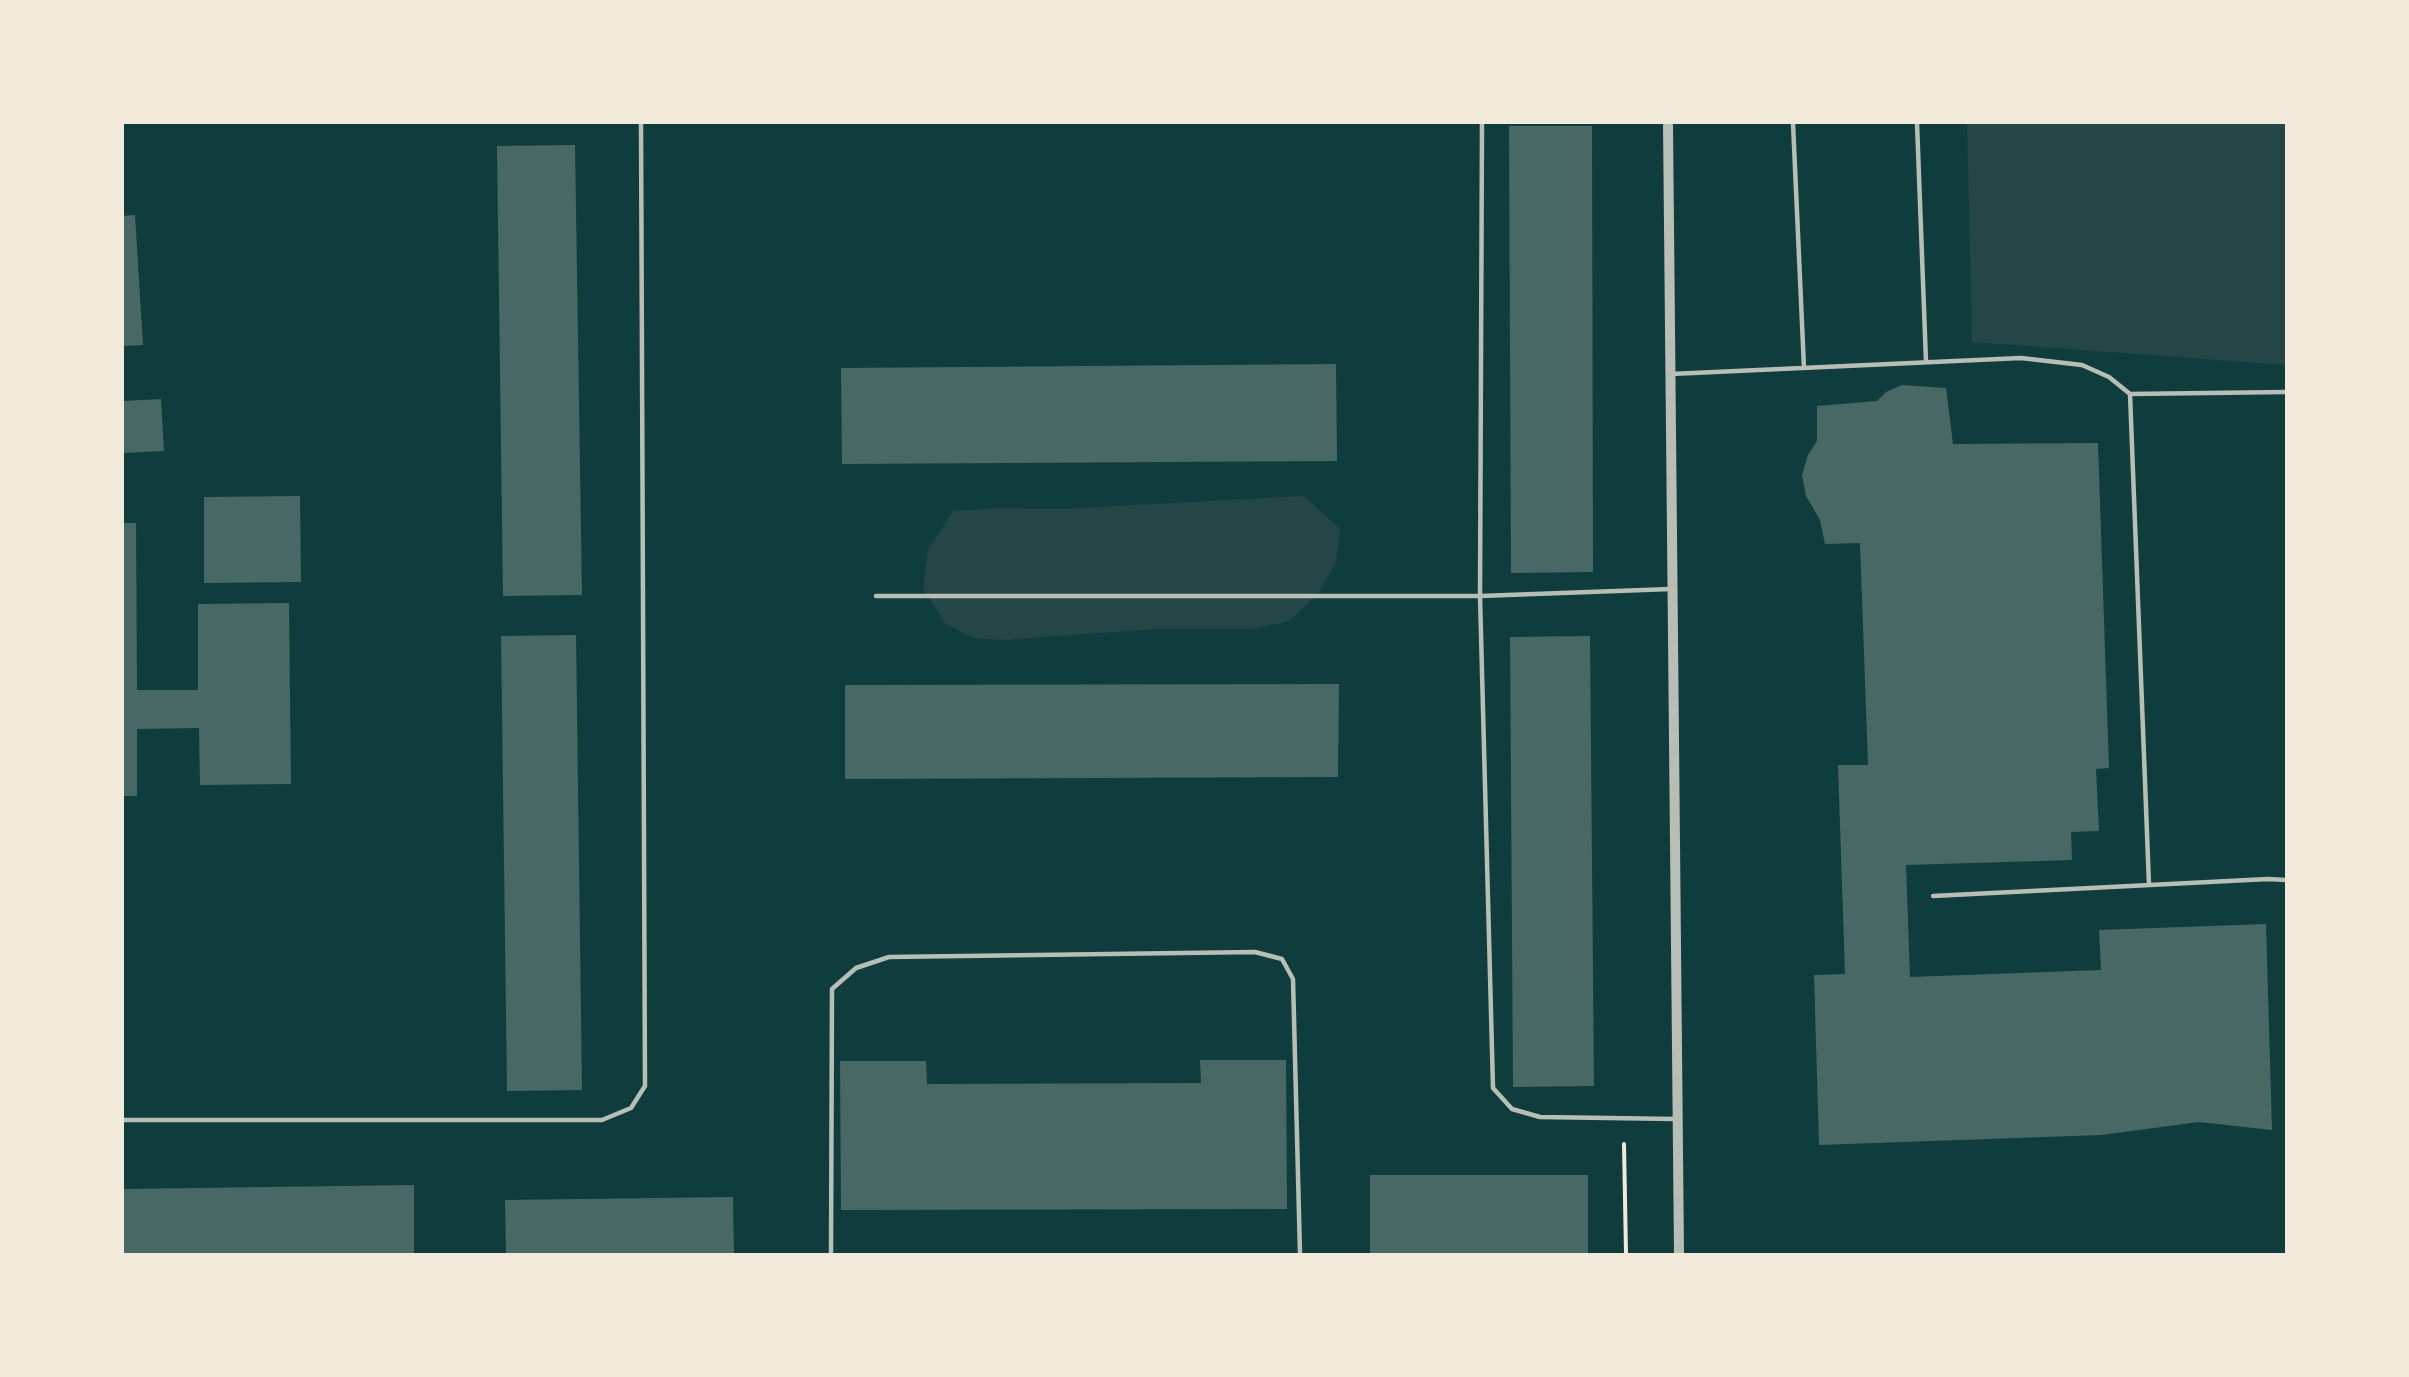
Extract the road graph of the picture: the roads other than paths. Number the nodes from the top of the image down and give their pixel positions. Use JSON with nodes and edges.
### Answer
{"nodes":[{"id":1,"x":640,"y":123,"type":"edge"},
{"id":2,"x":1482,"y":123,"type":"edge"},
{"id":3,"x":1668,"y":123,"type":"edge"},
{"id":4,"x":1793,"y":123,"type":"edge"},
{"id":5,"x":1917,"y":123,"type":"edge"},
{"id":6,"x":1926,"y":362,"type":"junction"},
{"id":7,"x":1804,"y":368,"type":"junction"},
{"id":8,"x":1671,"y":374,"type":"junction"},
{"id":9,"x":2286,"y":392,"type":"edge"},
{"id":10,"x":2130,"y":394,"type":"junction"},
{"id":11,"x":1673,"y":589,"type":"junction"},
{"id":12,"x":876,"y":596,"type":"dead end"},
{"id":13,"x":1480,"y":596,"type":"junction"},
{"id":14,"x":2286,"y":880,"type":"edge"},
{"id":15,"x":2149,"y":885,"type":"junction"},
{"id":16,"x":1933,"y":896,"type":"dead end"},
{"id":17,"x":1678,"y":1119,"type":"junction"},
{"id":18,"x":123,"y":1120,"type":"edge"},
{"id":19,"x":831,"y":1254,"type":"edge"},
{"id":20,"x":1300,"y":1254,"type":"edge"},
{"id":21,"x":1679,"y":1254,"type":"edge"}],
"edges":[{"from":1,"to":18,"type":"lane"},
{"from":2,"to":13,"type":"lane"},
{"from":3,"to":8,"type":"street"},
{"from":4,"to":7,"type":"lane"},
{"from":5,"to":6,"type":"lane"},
{"from":6,"to":7,"type":"lane"},
{"from":6,"to":10,"type":"lane"},
{"from":7,"to":8,"type":"lane"},
{"from":8,"to":11,"type":"street"},
{"from":9,"to":10,"type":"lane"},
{"from":10,"to":15,"type":"lane"},
{"from":11,"to":13,"type":"lane"},
{"from":11,"to":17,"type":"street"},
{"from":12,"to":13,"type":"lane"},
{"from":13,"to":17,"type":"lane"},
{"from":14,"to":15,"type":"lane"},
{"from":15,"to":16,"type":"lane"},
{"from":17,"to":21,"type":"street"},
{"from":19,"to":20,"type":"lane"}]}
